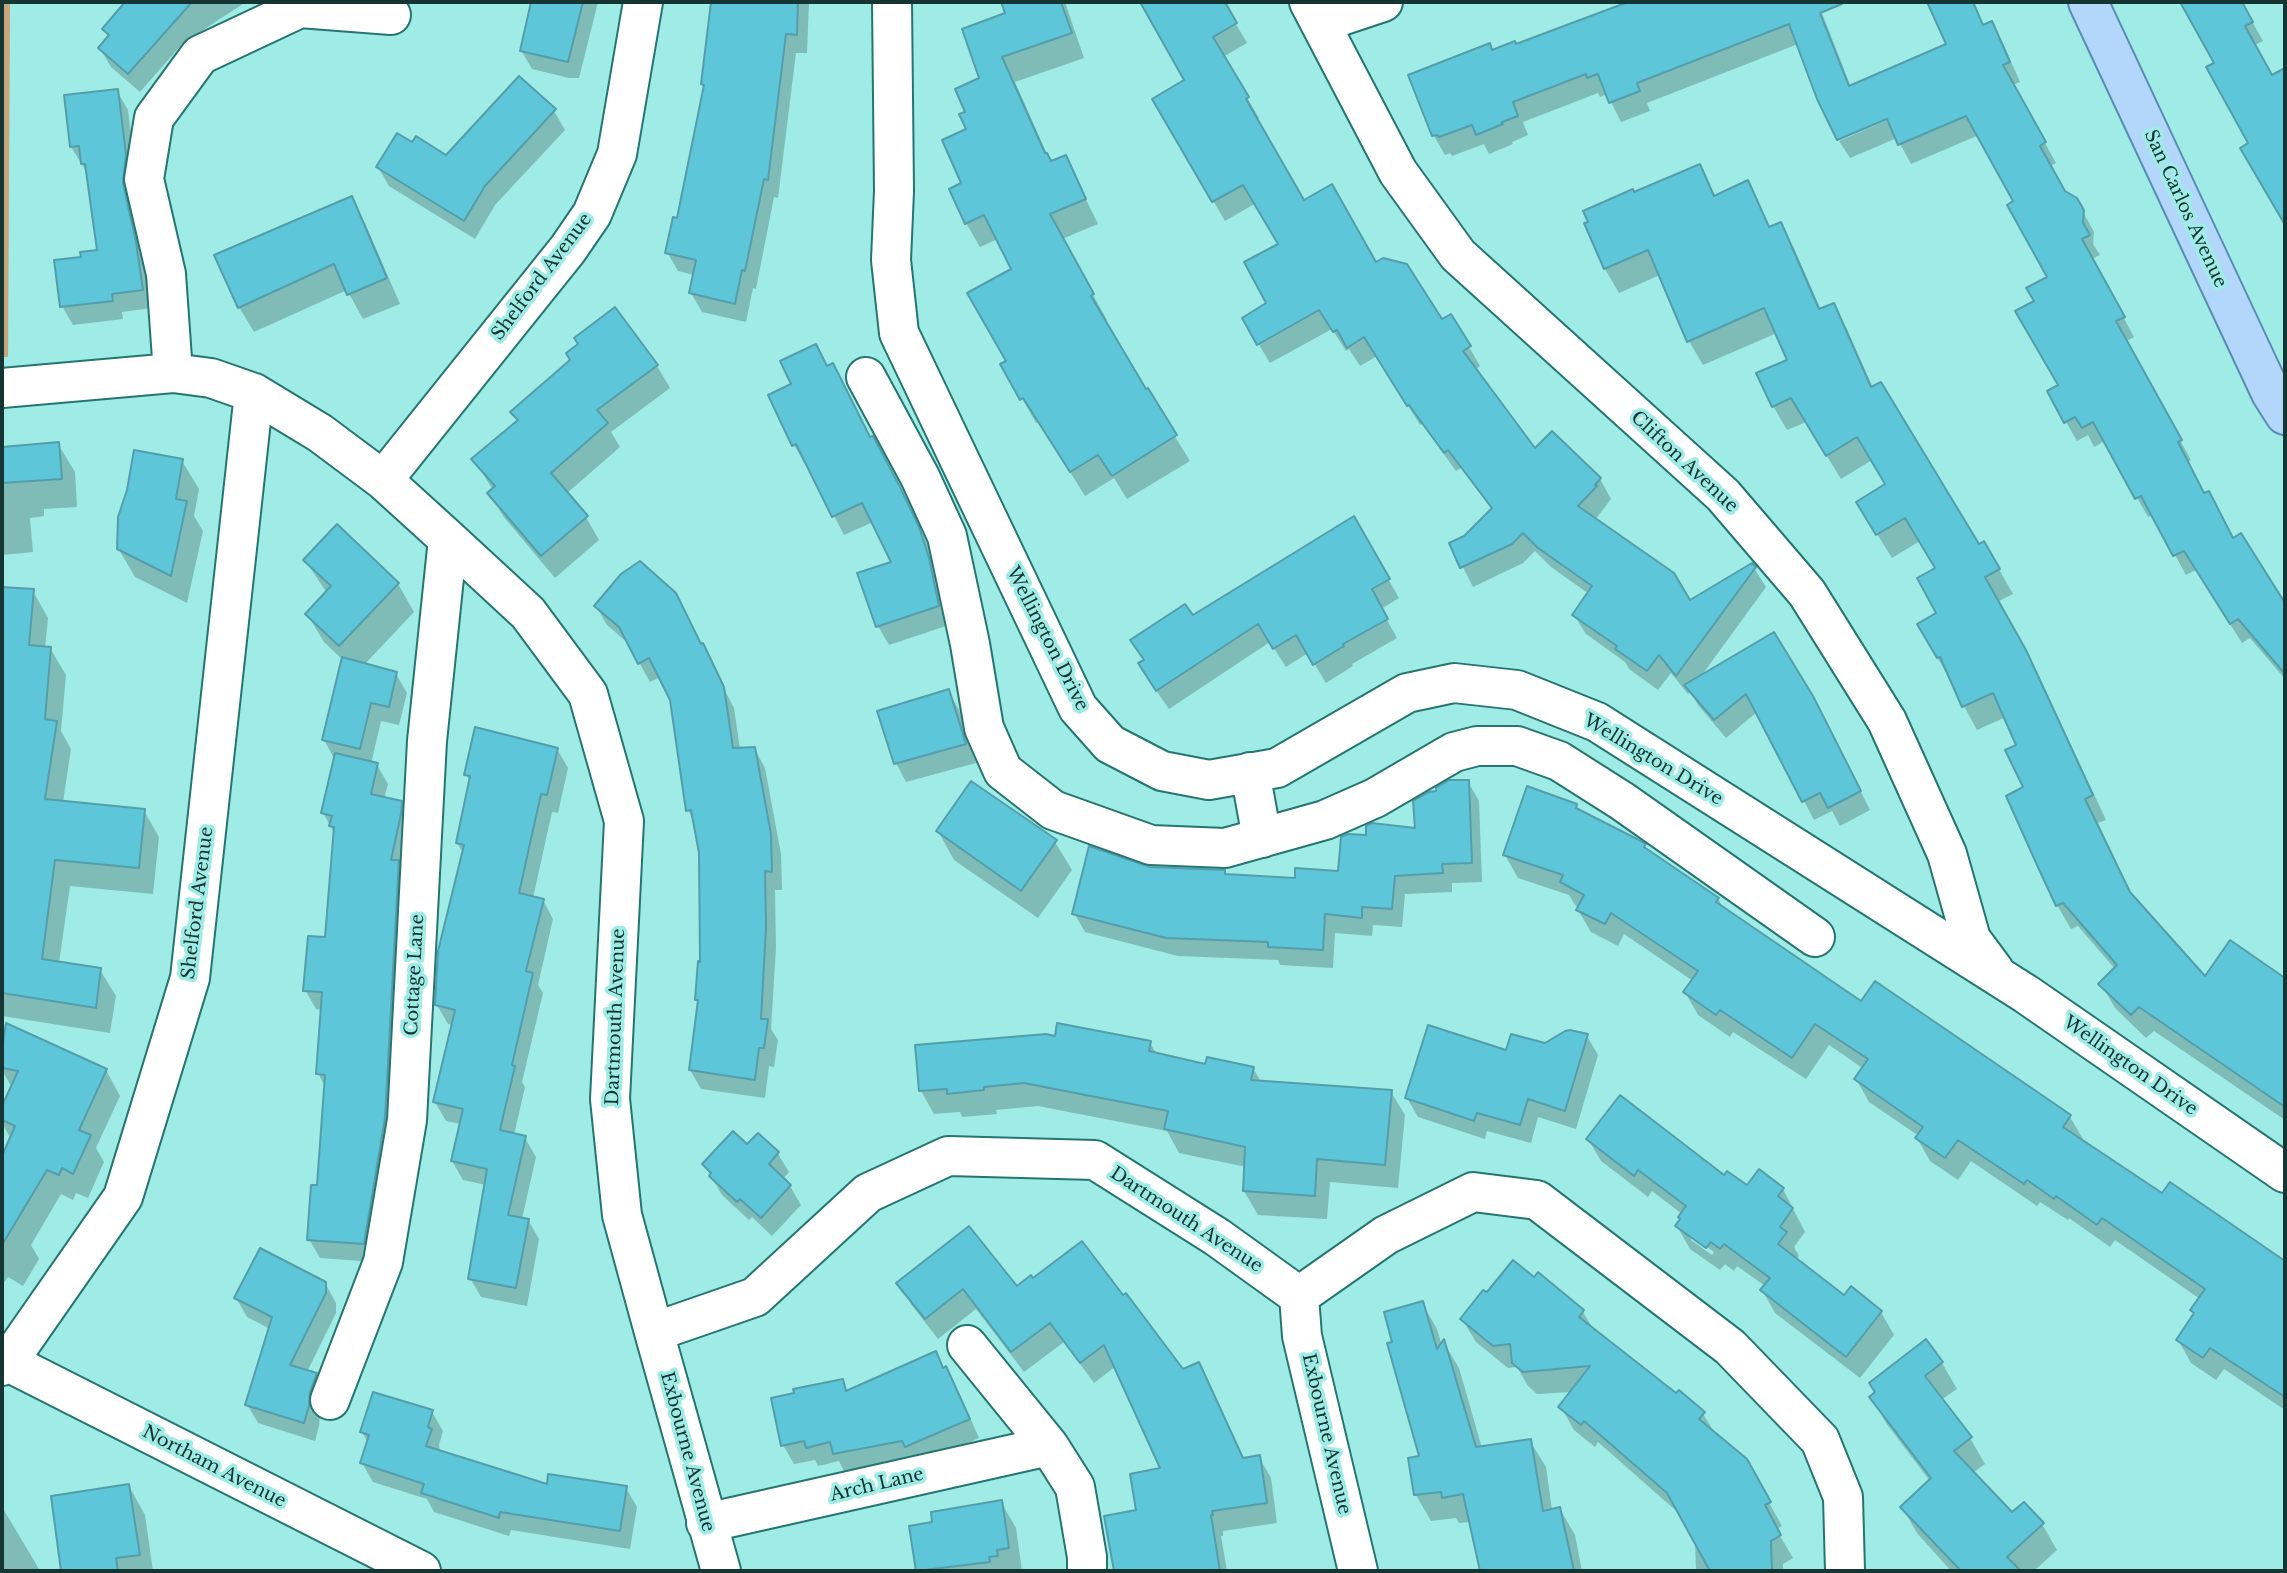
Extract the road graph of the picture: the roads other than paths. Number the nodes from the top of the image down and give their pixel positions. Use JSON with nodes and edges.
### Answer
{"nodes":[{"id":1,"x":643,"y":2,"type":"edge"},
{"id":2,"x":892,"y":2,"type":"edge"},
{"id":3,"x":1383,"y":2,"type":"edge"},
{"id":4,"x":2088,"y":2,"type":"edge"},
{"id":5,"x":1314,"y":13,"type":"edge"},
{"id":6,"x":391,"y":15,"type":"dead end"},
{"id":7,"x":173,"y":373,"type":"junction"},
{"id":8,"x":866,"y":377,"type":"dead end"},
{"id":9,"x":2,"y":388,"type":"edge"},
{"id":10,"x":254,"y":393,"type":"junction"},
{"id":11,"x":2285,"y":415,"type":"edge"},
{"id":12,"x":383,"y":480,"type":"junction"},
{"id":13,"x":448,"y":539,"type":"junction"},
{"id":14,"x":1250,"y":772,"type":"junction"},
{"id":15,"x":1262,"y":838,"type":"junction"},
{"id":16,"x":1815,"y":937,"type":"dead end"},
{"id":17,"x":2026,"y":994,"type":"junction"},
{"id":18,"x":2285,"y":1174,"type":"edge"},
{"id":19,"x":1299,"y":1296,"type":"junction"},
{"id":20,"x":654,"y":1332,"type":"junction"},
{"id":21,"x":967,"y":1345,"type":"dead end"},
{"id":22,"x":5,"y":1364,"type":"edge"},
{"id":23,"x":330,"y":1400,"type":"dead end"},
{"id":24,"x":1049,"y":1446,"type":"junction"},
{"id":25,"x":706,"y":1523,"type":"junction"},
{"id":26,"x":421,"y":1571,"type":"edge"},
{"id":27,"x":721,"y":1571,"type":"edge"},
{"id":28,"x":1087,"y":1571,"type":"edge"},
{"id":29,"x":1359,"y":1571,"type":"edge"},
{"id":30,"x":1845,"y":1571,"type":"edge"}],
"edges":[{"from":1,"to":12,"type":"street","name":"Shelford Avenue"},
{"from":2,"to":14,"type":"street","name":"Wellington Drive"},
{"from":3,"to":5,"type":"street"},
{"from":4,"to":11,"type":"main road","name":"San Carlos Avenue"},
{"from":5,"to":17,"type":"street","name":"Clifton Avenue"},
{"from":6,"to":7,"type":"street"},
{"from":7,"to":9,"type":"street","name":"Dartmouth Avenue"},
{"from":7,"to":10,"type":"street","name":"Dartmouth Avenue"},
{"from":8,"to":15,"type":"street"},
{"from":10,"to":12,"type":"street","name":"Dartmouth Avenue"},
{"from":10,"to":22,"type":"street","name":"Shelford Avenue"},
{"from":12,"to":13,"type":"street","name":"Dartmouth Avenue"},
{"from":13,"to":20,"type":"street","name":"Dartmouth Avenue"},
{"from":13,"to":23,"type":"street","name":"Cottage Lane"},
{"from":14,"to":15,"type":"street"},
{"from":14,"to":17,"type":"street","name":"Wellington Drive"},
{"from":15,"to":16,"type":"street"},
{"from":17,"to":18,"type":"street","name":"Wellington Drive"},
{"from":19,"to":20,"type":"street","name":"Dartmouth Avenue"},
{"from":19,"to":29,"type":"street","name":"Exbourne Avenue"},
{"from":19,"to":30,"type":"street"},
{"from":20,"to":25,"type":"street","name":"Exbourne Avenue"},
{"from":21,"to":24,"type":"street"},
{"from":22,"to":26,"type":"street","name":"Northam Avenue"},
{"from":24,"to":25,"type":"street","name":"Arch Lane"},
{"from":24,"to":28,"type":"street"},
{"from":25,"to":27,"type":"street","name":"Exbourne Avenue"}]}
